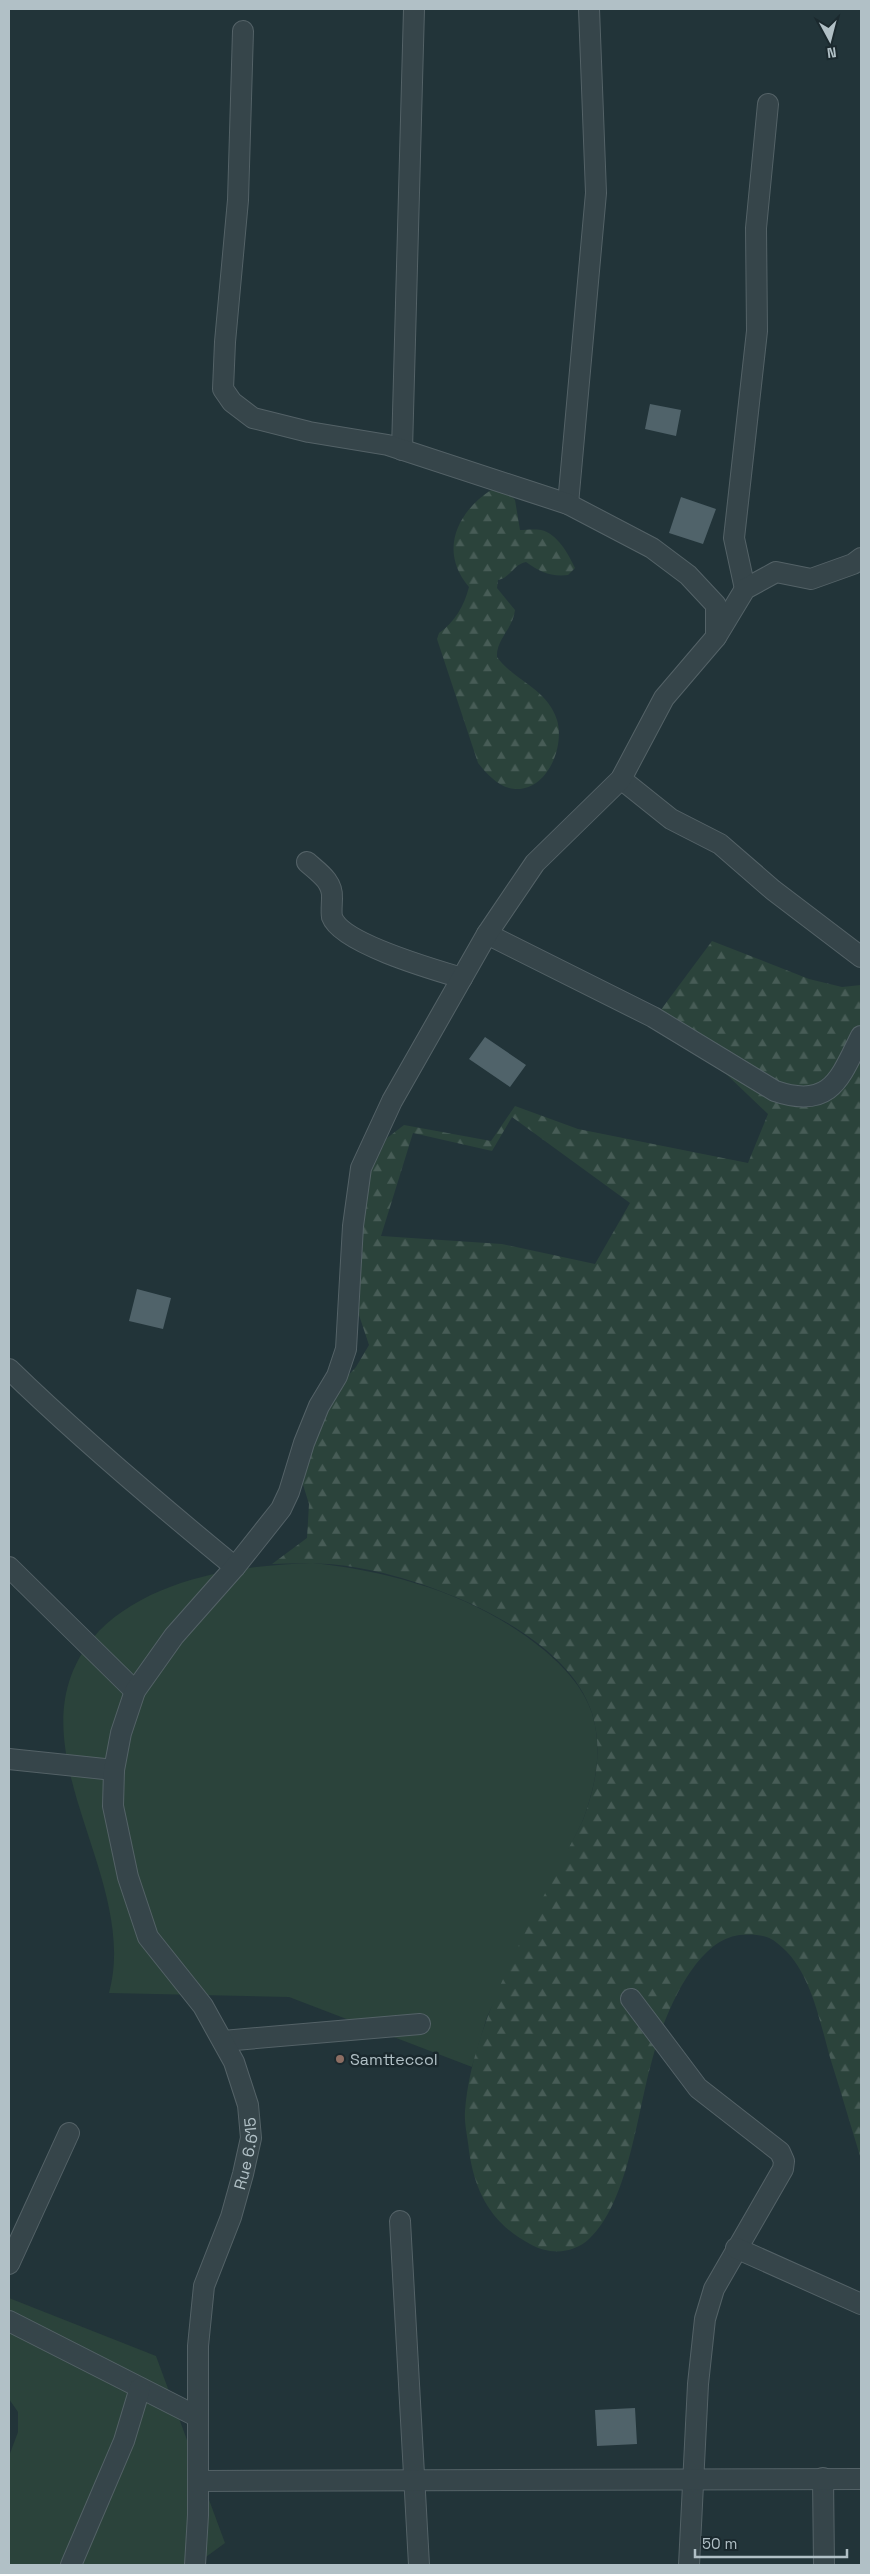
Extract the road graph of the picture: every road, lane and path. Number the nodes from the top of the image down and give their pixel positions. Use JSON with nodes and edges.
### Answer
{"nodes":[{"id":1,"x":414,"y":9,"type":"edge"},
{"id":2,"x":589,"y":9,"type":"edge"},
{"id":3,"x":243,"y":31,"type":"dead end"},
{"id":4,"x":768,"y":104,"type":"dead end"},
{"id":5,"x":402,"y":450,"type":"junction"},
{"id":6,"x":568,"y":504,"type":"junction"},
{"id":7,"x":861,"y":558,"type":"edge"},
{"id":8,"x":745,"y":589,"type":"junction"},
{"id":9,"x":716,"y":637,"type":"junction"},
{"id":10,"x":620,"y":779,"type":"junction"},
{"id":11,"x":307,"y":862,"type":"dead end"},
{"id":12,"x":487,"y":934,"type":"junction"},
{"id":13,"x":861,"y":957,"type":"edge"},
{"id":14,"x":462,"y":978,"type":"junction"},
{"id":15,"x":861,"y":1036,"type":"edge"},
{"id":16,"x":9,"y":1369,"type":"edge"},
{"id":17,"x":235,"y":1567,"type":"junction"},
{"id":18,"x":9,"y":1568,"type":"edge"},
{"id":19,"x":135,"y":1692,"type":"junction"},
{"id":20,"x":9,"y":1759,"type":"edge"},
{"id":21,"x":114,"y":1770,"type":"junction"},
{"id":22,"x":631,"y":1999,"type":"dead end"},
{"id":23,"x":420,"y":2024,"type":"dead end"},
{"id":24,"x":223,"y":2041,"type":"junction"},
{"id":25,"x":69,"y":2133,"type":"dead end"},
{"id":26,"x":400,"y":2220,"type":"dead end"},
{"id":27,"x":736,"y":2248,"type":"junction"},
{"id":28,"x":9,"y":2264,"type":"edge"},
{"id":29,"x":861,"y":2304,"type":"edge"},
{"id":30,"x":9,"y":2321,"type":"edge"},
{"id":31,"x":140,"y":2388,"type":"junction"},
{"id":32,"x":198,"y":2417,"type":"junction"},
{"id":33,"x":823,"y":2478,"type":"junction"},
{"id":34,"x":861,"y":2479,"type":"edge"},
{"id":35,"x":414,"y":2480,"type":"junction"},
{"id":36,"x":692,"y":2480,"type":"junction"},
{"id":37,"x":198,"y":2481,"type":"junction"},
{"id":38,"x":71,"y":2565,"type":"edge"},
{"id":39,"x":195,"y":2565,"type":"edge"},
{"id":40,"x":419,"y":2565,"type":"edge"},
{"id":41,"x":689,"y":2565,"type":"edge"},
{"id":42,"x":824,"y":2565,"type":"edge"}],
"edges":[{"from":1,"to":5,"type":"street"},
{"from":2,"to":6,"type":"street"},
{"from":3,"to":5,"type":"street"},
{"from":4,"to":8,"type":"street"},
{"from":5,"to":6,"type":"street"},
{"from":6,"to":9,"type":"street"},
{"from":7,"to":8,"type":"street"},
{"from":8,"to":9,"type":"street","name":"Rue 6.615"},
{"from":9,"to":10,"type":"street","name":"Rue 6.615"},
{"from":10,"to":12,"type":"street","name":"Rue 6.615"},
{"from":10,"to":13,"type":"street"},
{"from":11,"to":14,"type":"street"},
{"from":12,"to":14,"type":"street","name":"Rue 6.615"},
{"from":12,"to":15,"type":"street"},
{"from":14,"to":17,"type":"street","name":"Rue 6.615"},
{"from":16,"to":17,"type":"street"},
{"from":17,"to":19,"type":"street","name":"Rue 6.615"},
{"from":18,"to":19,"type":"street"},
{"from":19,"to":21,"type":"street","name":"Rue 6.615"},
{"from":20,"to":21,"type":"street"},
{"from":21,"to":24,"type":"street","name":"Rue 6.615"},
{"from":22,"to":27,"type":"street"},
{"from":23,"to":24,"type":"street"},
{"from":24,"to":32,"type":"street","name":"Rue 6.615"},
{"from":25,"to":28,"type":"street"},
{"from":26,"to":35,"type":"street"},
{"from":27,"to":29,"type":"street"},
{"from":27,"to":36,"type":"street"},
{"from":30,"to":31,"type":"street"},
{"from":31,"to":32,"type":"street"},
{"from":31,"to":38,"type":"street"},
{"from":32,"to":37,"type":"street","name":"Rue 6.615"},
{"from":33,"to":34,"type":"street"},
{"from":33,"to":36,"type":"street"},
{"from":33,"to":42,"type":"street"},
{"from":35,"to":36,"type":"street"},
{"from":35,"to":37,"type":"street"},
{"from":35,"to":40,"type":"street"},
{"from":36,"to":41,"type":"street"},
{"from":37,"to":39,"type":"street","name":"Rue 6.615"}]}
